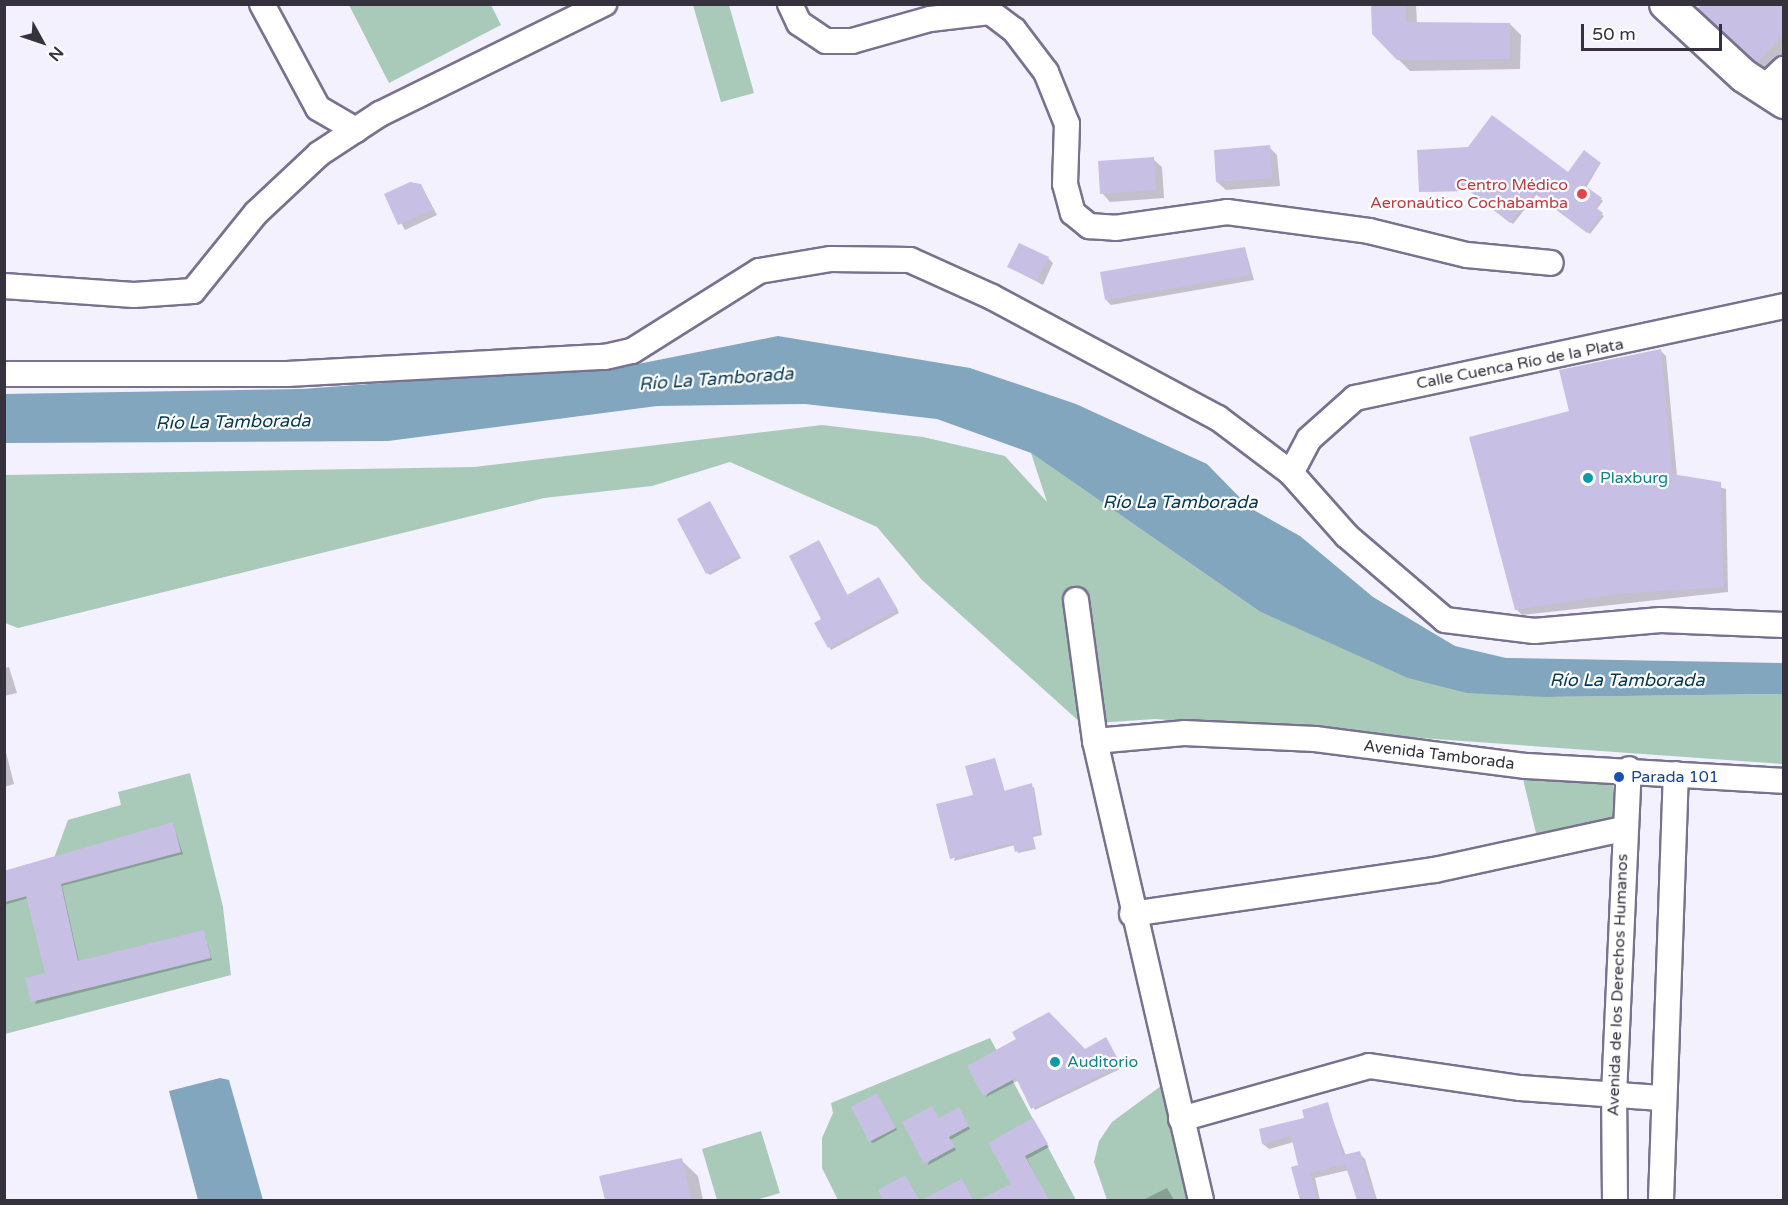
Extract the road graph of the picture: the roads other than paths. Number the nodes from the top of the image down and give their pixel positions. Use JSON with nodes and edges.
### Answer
{"nodes":[{"id":1,"x":262,"y":4,"type":"edge"},
{"id":2,"x":790,"y":4,"type":"edge"},
{"id":3,"x":1666,"y":4,"type":"edge"},
{"id":4,"x":597,"y":6,"type":"edge"},
{"id":5,"x":1777,"y":87,"type":"edge"},
{"id":6,"x":356,"y":130,"type":"junction"},
{"id":7,"x":1551,"y":263,"type":"dead end"},
{"id":8,"x":4,"y":285,"type":"edge"},
{"id":9,"x":1784,"y":306,"type":"edge"},
{"id":10,"x":4,"y":374,"type":"edge"},
{"id":11,"x":1291,"y":473,"type":"junction"},
{"id":12,"x":1076,"y":600,"type":"dead end"},
{"id":13,"x":1784,"y":626,"type":"edge"},
{"id":14,"x":1095,"y":741,"type":"junction"},
{"id":15,"x":1629,"y":769,"type":"junction"},
{"id":16,"x":1676,"y":774,"type":"junction"},
{"id":17,"x":1784,"y":781,"type":"edge"},
{"id":18,"x":1623,"y":829,"type":"junction"},
{"id":19,"x":1132,"y":914,"type":"junction"},
{"id":20,"x":1614,"y":1095,"type":"junction"},
{"id":21,"x":1660,"y":1098,"type":"junction"},
{"id":22,"x":1181,"y":1119,"type":"junction"},
{"id":23,"x":1201,"y":1200,"type":"edge"},
{"id":24,"x":1615,"y":1200,"type":"edge"},
{"id":25,"x":1661,"y":1200,"type":"edge"}],
"edges":[{"from":1,"to":6,"type":"street"},
{"from":2,"to":7,"type":"street"},
{"from":3,"to":5,"type":"main road"},
{"from":4,"to":6,"type":"street"},
{"from":6,"to":8,"type":"street"},
{"from":9,"to":11,"type":"street","name":"Calle Cuenca Río de la Plata"},
{"from":10,"to":11,"type":"street"},
{"from":11,"to":13,"type":"street"},
{"from":12,"to":14,"type":"street"},
{"from":14,"to":15,"type":"street","name":"Avenida Tamborada"},
{"from":14,"to":19,"type":"street"},
{"from":15,"to":16,"type":"street","name":"Avenida Tamborada"},
{"from":15,"to":18,"type":"street","name":"Avenida de los Derechos Humanos"},
{"from":16,"to":17,"type":"street","name":"Avenida Tamborada"},
{"from":16,"to":21,"type":"street"},
{"from":18,"to":19,"type":"street"},
{"from":18,"to":20,"type":"street","name":"Avenida de los Derechos Humanos"},
{"from":19,"to":22,"type":"street"},
{"from":20,"to":21,"type":"street"},
{"from":20,"to":22,"type":"street"},
{"from":20,"to":24,"type":"street","name":"Avenida de los Derechos Humanos"},
{"from":21,"to":25,"type":"street"},
{"from":22,"to":23,"type":"street"}]}
